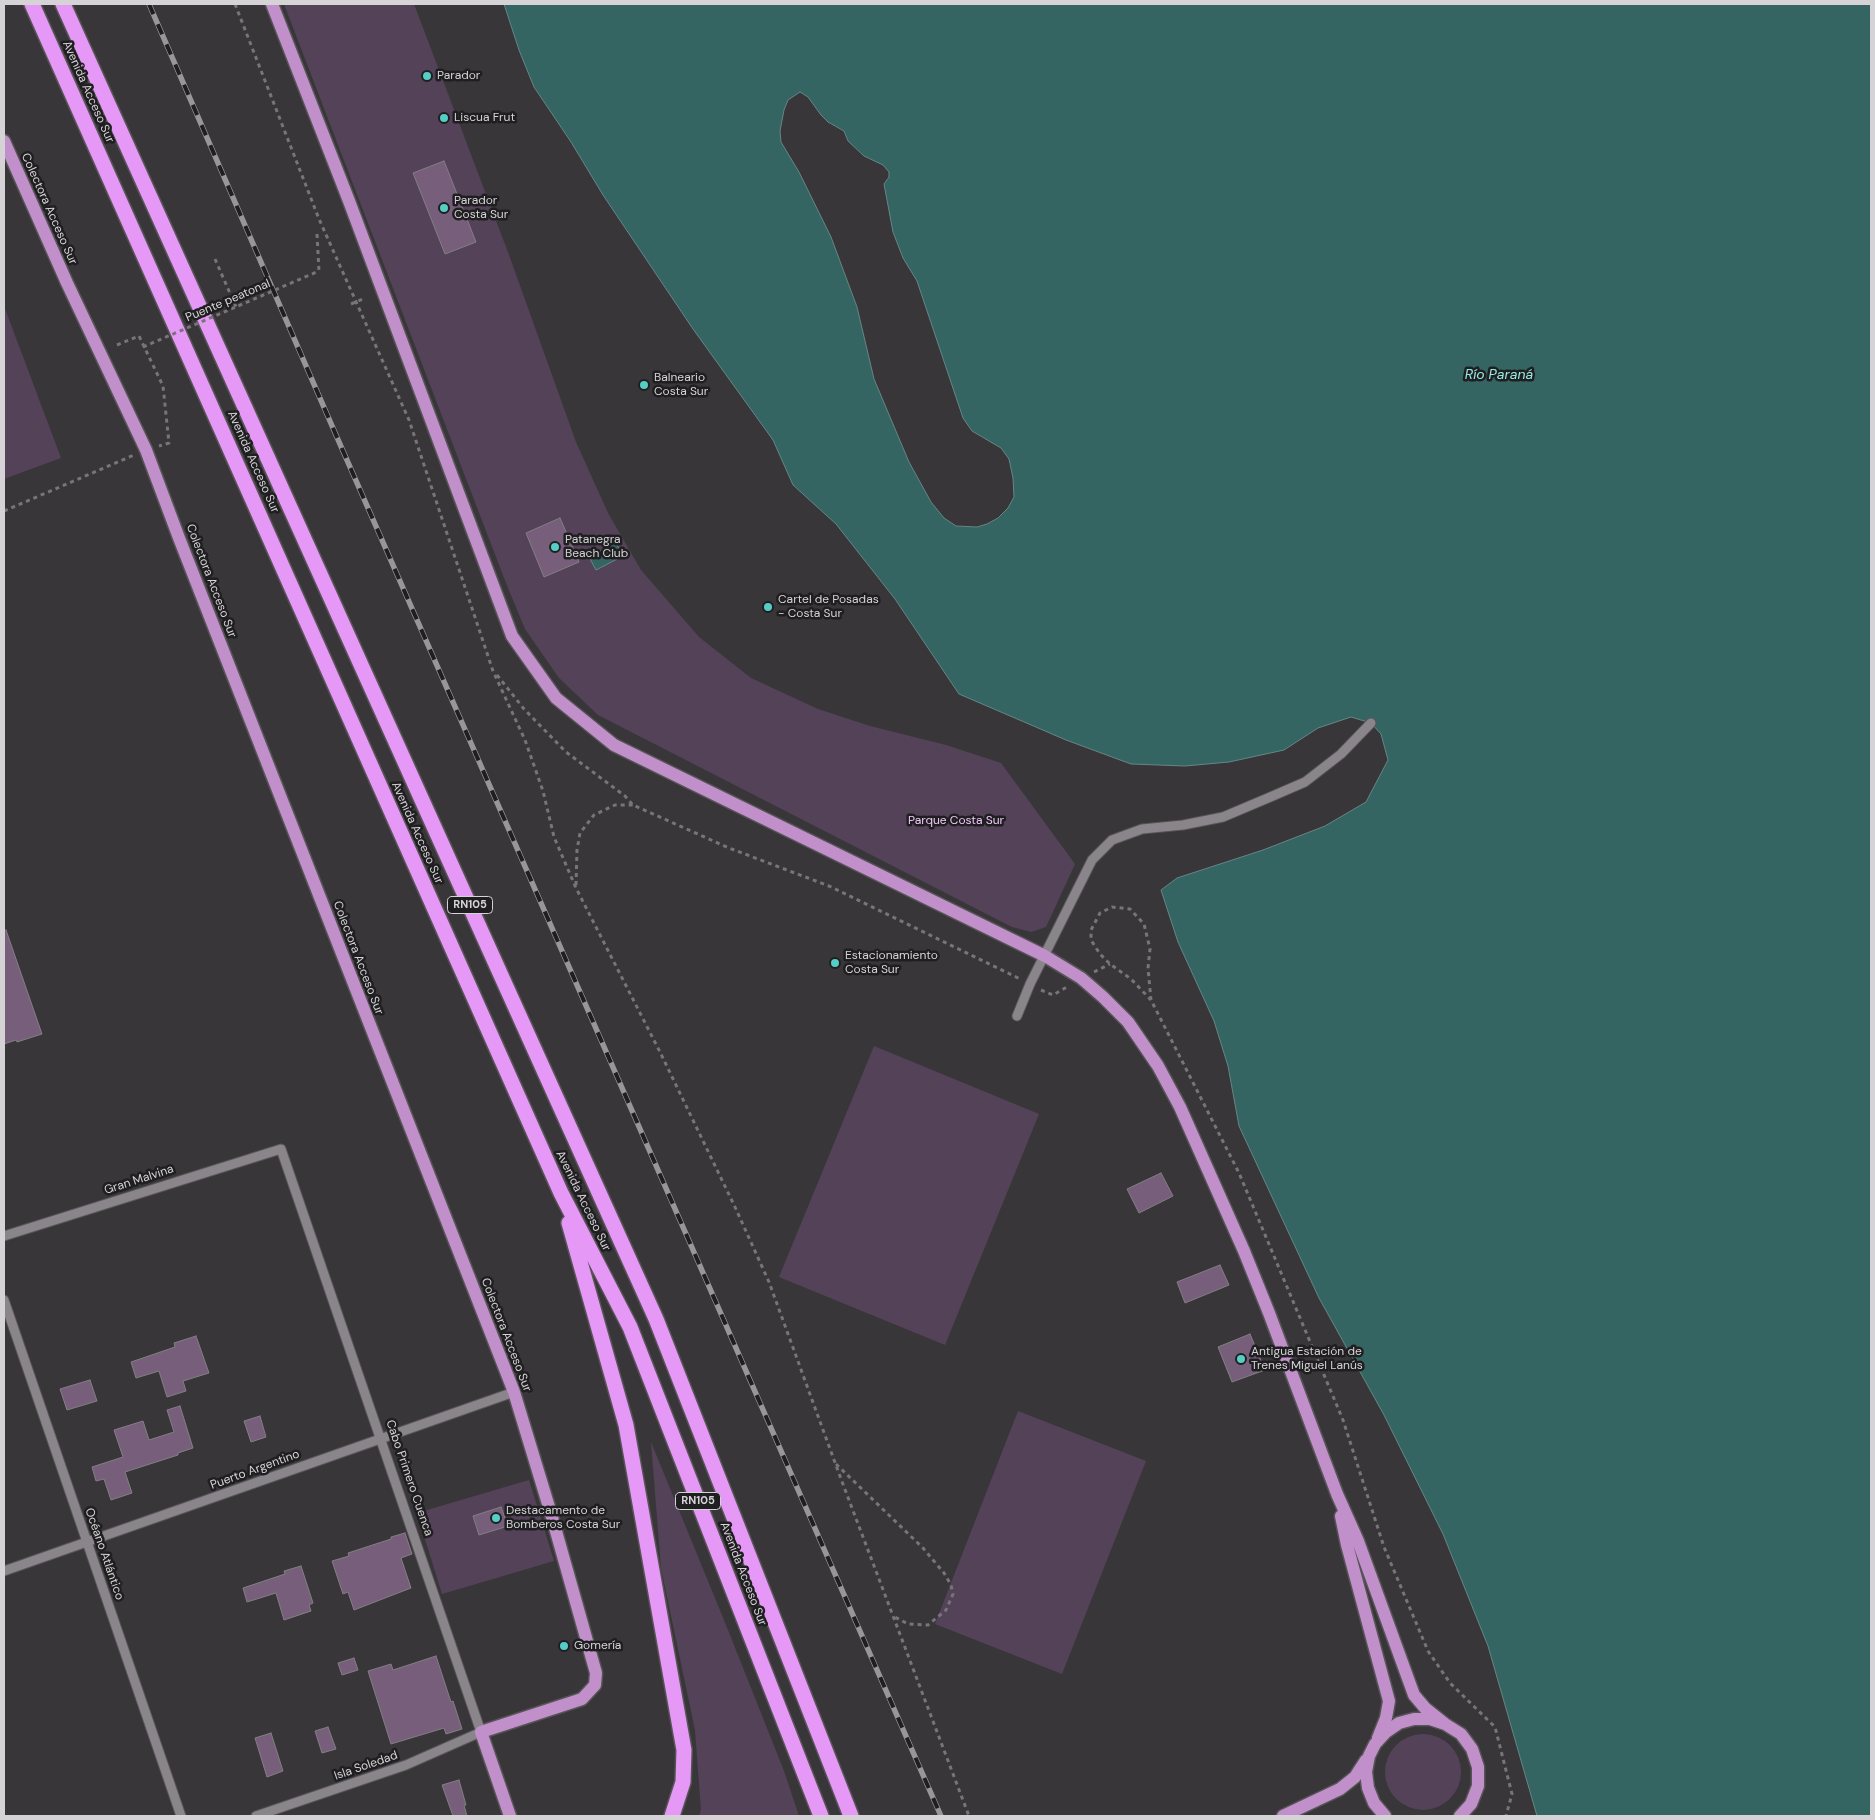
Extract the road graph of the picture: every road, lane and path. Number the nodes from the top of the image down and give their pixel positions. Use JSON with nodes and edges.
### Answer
{"nodes":[{"id":1,"x":32,"y":4,"type":"edge"},
{"id":2,"x":63,"y":4,"type":"edge"},
{"id":3,"x":235,"y":4,"type":"edge"},
{"id":4,"x":272,"y":4,"type":"edge"},
{"id":5,"x":4,"y":141,"type":"edge"},
{"id":6,"x":317,"y":234,"type":"dead end"},
{"id":7,"x":215,"y":259,"type":"dead end"},
{"id":8,"x":363,"y":299,"type":"dead end"},
{"id":9,"x":356,"y":302,"type":"junction"},
{"id":10,"x":351,"y":304,"type":"dead end"},
{"id":11,"x":236,"y":306,"type":"junction"},
{"id":12,"x":117,"y":345,"type":"dead end"},
{"id":13,"x":144,"y":347,"type":"junction"},
{"id":14,"x":146,"y":450,"type":"junction"},
{"id":15,"x":4,"y":511,"type":"edge"},
{"id":16,"x":493,"y":671,"type":"junction"},
{"id":17,"x":1371,"y":723,"type":"dead end"},
{"id":18,"x":633,"y":805,"type":"junction"},
{"id":19,"x":576,"y":888,"type":"junction"},
{"id":20,"x":1045,"y":956,"type":"junction"},
{"id":21,"x":1110,"y":964,"type":"junction"},
{"id":22,"x":1081,"y":978,"type":"junction"},
{"id":23,"x":1030,"y":984,"type":"junction"},
{"id":24,"x":1151,"y":1000,"type":"junction"},
{"id":25,"x":1016,"y":1016,"type":"dead end"},
{"id":26,"x":281,"y":1149,"type":"joint"},
{"id":27,"x":561,"y":1193,"type":"junction"},
{"id":28,"x":4,"y":1236,"type":"edge"},
{"id":29,"x":4,"y":1300,"type":"edge"},
{"id":30,"x":514,"y":1392,"type":"junction"},
{"id":31,"x":381,"y":1438,"type":"junction"},
{"id":32,"x":836,"y":1464,"type":"junction"},
{"id":33,"x":1337,"y":1494,"type":"junction"},
{"id":34,"x":87,"y":1543,"type":"junction"},
{"id":35,"x":4,"y":1571,"type":"edge"},
{"id":36,"x":893,"y":1615,"type":"junction"},
{"id":37,"x":1445,"y":1724,"type":"junction"},
{"id":38,"x":481,"y":1732,"type":"junction"},
{"id":39,"x":1376,"y":1744,"type":"junction"},
{"id":40,"x":1369,"y":1756,"type":"junction"},
{"id":41,"x":1470,"y":1810,"type":"edge"},
{"id":42,"x":182,"y":1816,"type":"edge"},
{"id":43,"x":256,"y":1816,"type":"edge"},
{"id":44,"x":510,"y":1816,"type":"edge"},
{"id":45,"x":672,"y":1816,"type":"edge"},
{"id":46,"x":821,"y":1816,"type":"edge"},
{"id":47,"x":851,"y":1816,"type":"edge"},
{"id":48,"x":969,"y":1816,"type":"edge"},
{"id":49,"x":1283,"y":1816,"type":"edge"},
{"id":50,"x":1385,"y":1816,"type":"edge"},
{"id":51,"x":1460,"y":1816,"type":"edge"},
{"id":52,"x":1506,"y":1816,"type":"edge"}],
"edges":[{"from":1,"to":27,"type":"highway","name":"Avenida Acceso Sur","number":"RN105"},
{"from":2,"to":47,"type":"highway","name":"Avenida Acceso Sur","number":"RN105"},
{"from":3,"to":9,"type":"path"},
{"from":4,"to":20,"type":"main road"},
{"from":5,"to":14,"type":"main road","name":"Colectora Acceso Sur"},
{"from":6,"to":11,"type":"path","name":"Puente peatonal","bridge":true},
{"from":7,"to":11,"type":"path"},
{"from":8,"to":9,"type":"path"},
{"from":9,"to":10,"type":"path"},
{"from":9,"to":16,"type":"path"},
{"from":11,"to":13,"type":"path","name":"Puente peatonal","bridge":true},
{"from":12,"to":13,"type":"path"},
{"from":13,"to":14,"type":"path"},
{"from":14,"to":15,"type":"path"},
{"from":14,"to":30,"type":"main road","name":"Colectora Acceso Sur"},
{"from":16,"to":18,"type":"path"},
{"from":16,"to":19,"type":"path"},
{"from":17,"to":20,"type":"street"},
{"from":18,"to":19,"type":"path"},
{"from":18,"to":23,"type":"path"},
{"from":19,"to":32,"type":"path"},
{"from":20,"to":22,"type":"main road"},
{"from":20,"to":23,"type":"street"},
{"from":21,"to":22,"type":"path"},
{"from":21,"to":24,"type":"path"},
{"from":21,"to":24,"type":"path"},
{"from":22,"to":23,"type":"path"},
{"from":22,"to":33,"type":"main road"},
{"from":23,"to":25,"type":"street"},
{"from":24,"to":52,"type":"path"},
{"from":26,"to":28,"type":"street","name":"Gran Malvina"},
{"from":26,"to":31,"type":"street","name":"Cabo Primero Cuenca"},
{"from":27,"to":45,"type":"highway"},
{"from":27,"to":46,"type":"highway","name":"Avenida Acceso Sur","number":"RN105"},
{"from":29,"to":34,"type":"street","name":"Océano Atlántico"},
{"from":30,"to":31,"type":"street","name":"Puerto Argentino"},
{"from":30,"to":38,"type":"main road","name":"Colectora Acceso Sur"},
{"from":31,"to":34,"type":"street","name":"Puerto Argentino"},
{"from":31,"to":38,"type":"street","name":"Cabo Primero Cuenca"},
{"from":32,"to":36,"type":"path"},
{"from":32,"to":36,"type":"path"},
{"from":33,"to":37,"type":"main road"},
{"from":33,"to":39,"type":"main road"},
{"from":34,"to":35,"type":"street","name":"Puerto Argentino"},
{"from":34,"to":42,"type":"street","name":"Océano Atlántico"},
{"from":36,"to":48,"type":"path"},
{"from":37,"to":39,"type":"main road"},
{"from":37,"to":41,"type":"main road"},
{"from":38,"to":43,"type":"street","name":"Isla Soledad"},
{"from":38,"to":44,"type":"main road","name":"Cabo Primero Cuenca"},
{"from":39,"to":40,"type":"main road"},
{"from":40,"to":49,"type":"main road"},
{"from":40,"to":50,"type":"main road"},
{"from":41,"to":51,"type":"main road"}]}
